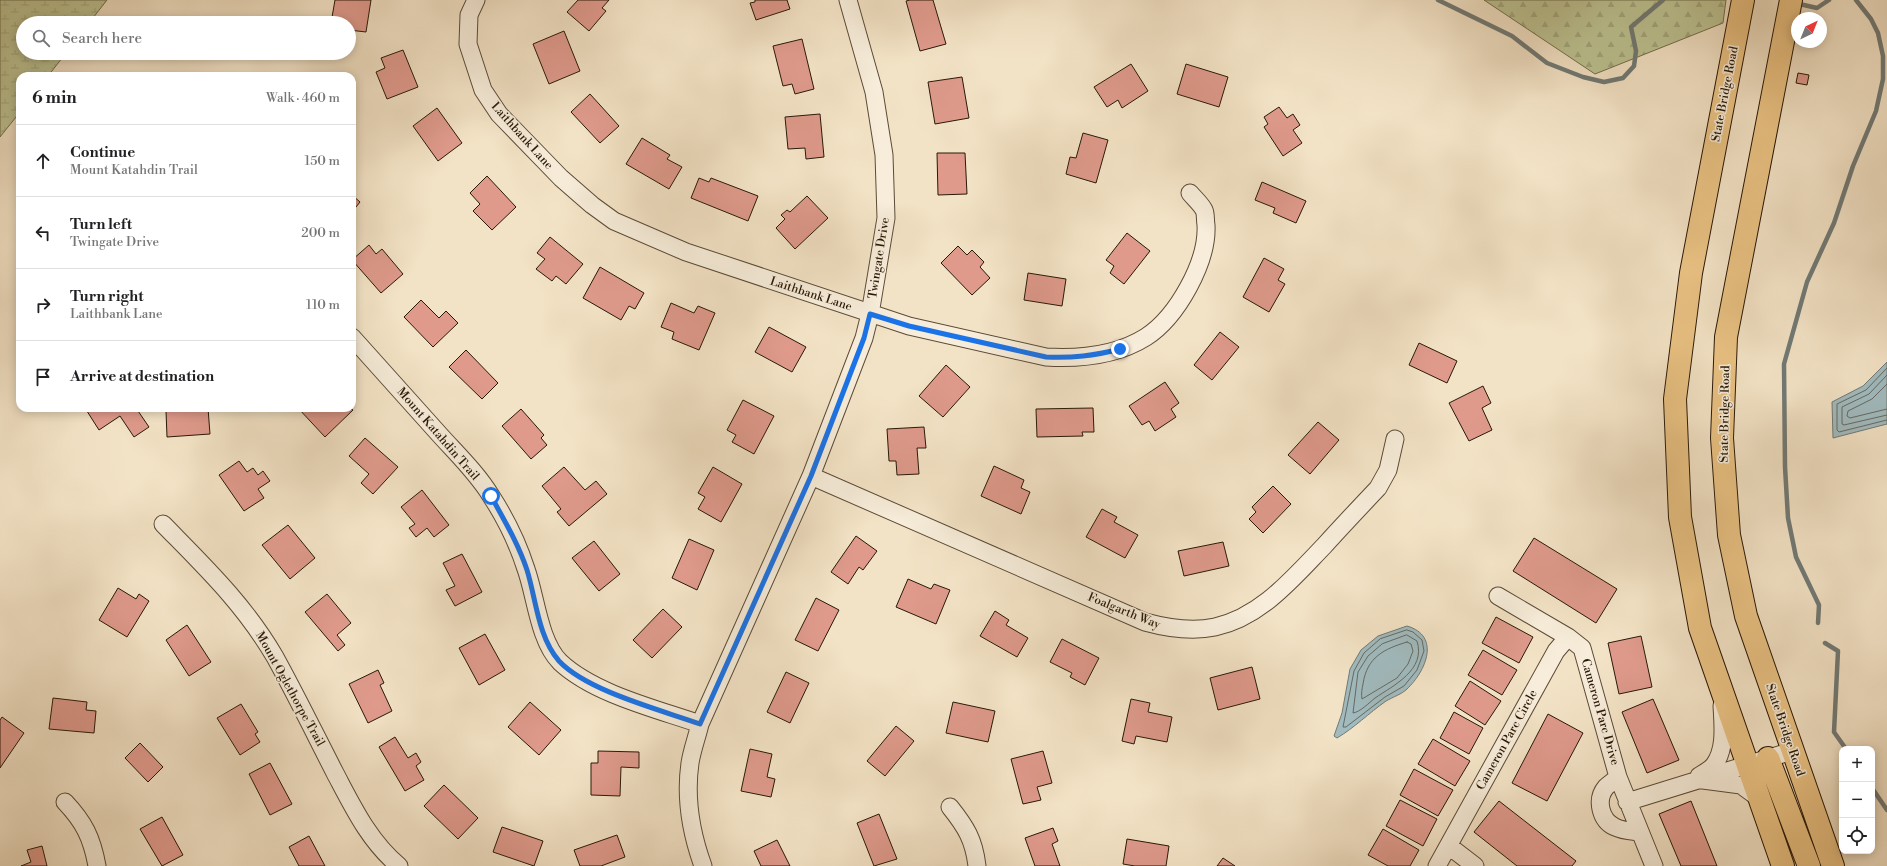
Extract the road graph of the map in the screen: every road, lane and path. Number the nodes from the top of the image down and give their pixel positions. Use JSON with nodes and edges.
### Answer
{"nodes":[{"id":1,"x":476,"y":0,"type":"edge"},
{"id":2,"x":848,"y":0,"type":"edge"},
{"id":3,"x":1743,"y":0,"type":"edge"},
{"id":4,"x":1791,"y":0,"type":"edge"},
{"id":5,"x":1190,"y":193,"type":"dead end"},
{"id":6,"x":870,"y":314,"type":"junction"},
{"id":7,"x":356,"y":341,"type":"edge"},
{"id":8,"x":1395,"y":439,"type":"dead end"},
{"id":9,"x":811,"y":476,"type":"junction"},
{"id":10,"x":163,"y":524,"type":"dead end"},
{"id":11,"x":1498,"y":596,"type":"dead end"},
{"id":12,"x":1568,"y":636,"type":"junction"},
{"id":13,"x":1721,"y":688,"type":"junction"},
{"id":14,"x":700,"y":724,"type":"junction"},
{"id":15,"x":1792,"y":751,"type":"junction"},
{"id":16,"x":1768,"y":758,"type":"junction"},
{"id":17,"x":1747,"y":764,"type":"junction"},
{"id":18,"x":1618,"y":777,"type":"junction"},
{"id":19,"x":1695,"y":780,"type":"junction"},
{"id":20,"x":1759,"y":798,"type":"junction"},
{"id":21,"x":65,"y":802,"type":"dead end"},
{"id":22,"x":1627,"y":802,"type":"junction"},
{"id":23,"x":950,"y":807,"type":"dead end"},
{"id":24,"x":1640,"y":832,"type":"junction"},
{"id":25,"x":1448,"y":846,"type":"junction"},
{"id":26,"x":97,"y":866,"type":"edge"},
{"id":27,"x":399,"y":866,"type":"edge"},
{"id":28,"x":703,"y":866,"type":"edge"},
{"id":29,"x":977,"y":866,"type":"edge"},
{"id":30,"x":1437,"y":866,"type":"edge"},
{"id":31,"x":1475,"y":866,"type":"edge"},
{"id":32,"x":1654,"y":866,"type":"edge"},
{"id":33,"x":1783,"y":866,"type":"edge"},
{"id":34,"x":1809,"y":866,"type":"edge"},
{"id":35,"x":1833,"y":866,"type":"edge"}],
"edges":[{"from":1,"to":6,"type":"street","name":"Laithbank Lane"},
{"from":2,"to":6,"type":"street","name":"Twingate Drive"},
{"from":3,"to":13,"type":"highway","name":"State Bridge Road"},
{"from":4,"to":15,"type":"highway","name":"State Bridge Road"},
{"from":5,"to":6,"type":"street","name":"Laithbank Lane"},
{"from":6,"to":9,"type":"street","name":"Twingate Drive"},
{"from":7,"to":14,"type":"street","name":"Mount Katahdin Trail"},
{"from":8,"to":9,"type":"street","name":"Foalgarth Way"},
{"from":9,"to":14,"type":"street","name":"Twingate Drive"},
{"from":10,"to":27,"type":"street","name":"Mount Oglethorpe Trail"},
{"from":11,"to":12,"type":"street","name":"Cameron Parc Drive"},
{"from":12,"to":18,"type":"street","name":"Cameron Parc Drive"},
{"from":12,"to":25,"type":"street","name":"Cameron Parc Circle"},
{"from":13,"to":17,"type":"highway","name":"State Bridge Road"},
{"from":13,"to":19,"type":"street"},
{"from":14,"to":28,"type":"street","name":"Twingate Drive"},
{"from":15,"to":16,"type":"street"},
{"from":15,"to":35,"type":"highway","name":"State Bridge Road"},
{"from":16,"to":17,"type":"street"},
{"from":16,"to":34,"type":"highway"},
{"from":17,"to":19,"type":"street"},
{"from":17,"to":20,"type":"highway","name":"State Bridge Road"},
{"from":18,"to":22,"type":"street","name":"Cameron Parc Drive"},
{"from":18,"to":24,"type":"street"},
{"from":19,"to":20,"type":"street"},
{"from":19,"to":22,"type":"street"},
{"from":20,"to":33,"type":"highway","name":"State Bridge Road"},
{"from":21,"to":26,"type":"street"},
{"from":22,"to":24,"type":"street","name":"Cameron Parc Drive"},
{"from":23,"to":29,"type":"street"},
{"from":24,"to":32,"type":"street","name":"Cameron Parc Drive"},
{"from":25,"to":30,"type":"street","name":"Cameron Parc Circle"},
{"from":25,"to":31,"type":"street"}]}
